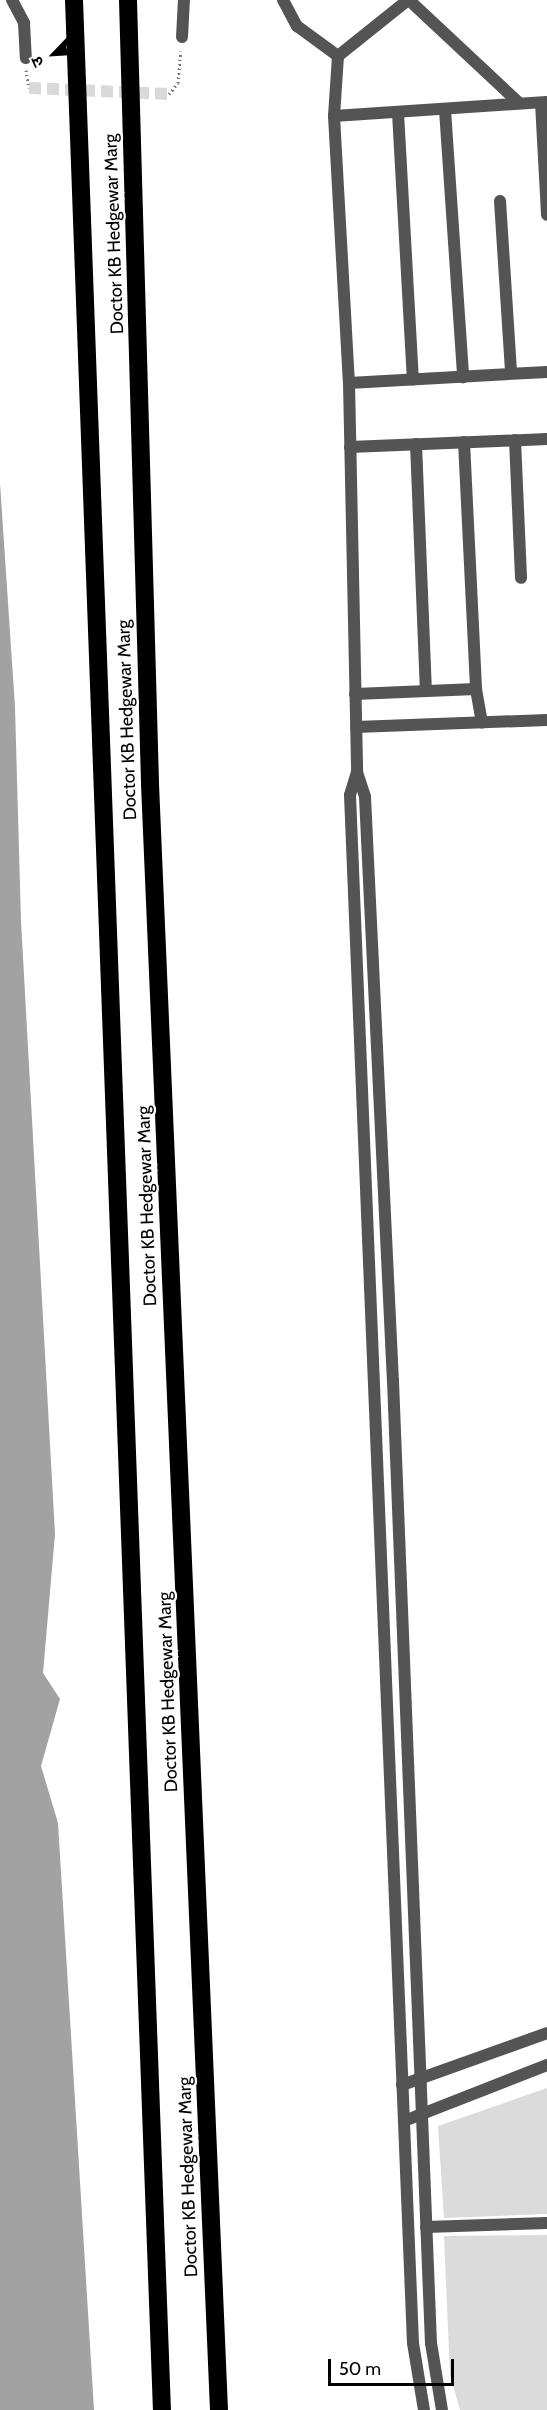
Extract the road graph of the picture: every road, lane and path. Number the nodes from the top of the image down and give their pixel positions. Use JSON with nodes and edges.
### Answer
{"nodes":[{"id":1,"x":12,"y":0,"type":"edge"},
{"id":2,"x":74,"y":0,"type":"edge"},
{"id":3,"x":128,"y":0,"type":"edge"},
{"id":4,"x":184,"y":0,"type":"edge"},
{"id":5,"x":283,"y":0,"type":"edge"},
{"id":6,"x":408,"y":0,"type":"edge"},
{"id":7,"x":182,"y":37,"type":"joint"},
{"id":8,"x":339,"y":56,"type":"junction"},
{"id":9,"x":26,"y":58,"type":"dead end"},
{"id":10,"x":169,"y":94,"type":"dead end"},
{"id":11,"x":544,"y":102,"type":"edge"},
{"id":12,"x":519,"y":103,"type":"junction"},
{"id":13,"x":445,"y":110,"type":"junction"},
{"id":14,"x":398,"y":113,"type":"junction"},
{"id":15,"x":334,"y":116,"type":"junction"},
{"id":16,"x":500,"y":201,"type":"dead end"},
{"id":17,"x":547,"y":215,"type":"edge"},
{"id":18,"x":547,"y":372,"type":"edge"},
{"id":19,"x":511,"y":374,"type":"junction"},
{"id":20,"x":463,"y":377,"type":"junction"},
{"id":21,"x":413,"y":380,"type":"junction"},
{"id":22,"x":349,"y":383,"type":"junction"},
{"id":23,"x":547,"y":439,"type":"edge"},
{"id":24,"x":516,"y":440,"type":"junction"},
{"id":25,"x":464,"y":442,"type":"junction"},
{"id":26,"x":416,"y":444,"type":"junction"},
{"id":27,"x":350,"y":447,"type":"junction"},
{"id":28,"x":521,"y":578,"type":"dead end"},
{"id":29,"x":476,"y":689,"type":"junction"},
{"id":30,"x":426,"y":691,"type":"junction"},
{"id":31,"x":355,"y":694,"type":"junction"},
{"id":32,"x":547,"y":720,"type":"edge"},
{"id":33,"x":482,"y":722,"type":"junction"},
{"id":34,"x":356,"y":727,"type":"junction"},
{"id":35,"x":357,"y":772,"type":"junction"},
{"id":36,"x":547,"y":2033,"type":"edge"},
{"id":37,"x":547,"y":2065,"type":"edge"},
{"id":38,"x":420,"y":2078,"type":"junction"},
{"id":39,"x":402,"y":2085,"type":"junction"},
{"id":40,"x":422,"y":2113,"type":"junction"},
{"id":41,"x":404,"y":2121,"type":"junction"},
{"id":42,"x":547,"y":2223,"type":"edge"},
{"id":43,"x":426,"y":2227,"type":"junction"},
{"id":44,"x":162,"y":2410,"type":"edge"},
{"id":45,"x":219,"y":2410,"type":"edge"},
{"id":46,"x":424,"y":2410,"type":"edge"},
{"id":47,"x":442,"y":2410,"type":"edge"}],
"edges":[{"from":1,"to":9,"type":"street"},
{"from":2,"to":44,"type":"highway","name":"Doctor KB Hedgewar Marg"},
{"from":3,"to":45,"type":"highway","name":"Doctor KB Hedgewar Marg"},
{"from":4,"to":7,"type":"street"},
{"from":5,"to":8,"type":"street"},
{"from":6,"to":8,"type":"street"},
{"from":6,"to":12,"type":"street"},
{"from":7,"to":10,"type":"path"},
{"from":8,"to":15,"type":"street"},
{"from":11,"to":12,"type":"street"},
{"from":11,"to":17,"type":"street"},
{"from":12,"to":13,"type":"street"},
{"from":13,"to":14,"type":"street"},
{"from":13,"to":20,"type":"street"},
{"from":14,"to":15,"type":"street"},
{"from":14,"to":21,"type":"street"},
{"from":15,"to":22,"type":"street"},
{"from":16,"to":19,"type":"street"},
{"from":18,"to":19,"type":"street"},
{"from":19,"to":20,"type":"street"},
{"from":20,"to":21,"type":"street"},
{"from":21,"to":22,"type":"street"},
{"from":22,"to":27,"type":"street"},
{"from":23,"to":24,"type":"street"},
{"from":24,"to":25,"type":"street"},
{"from":24,"to":28,"type":"street"},
{"from":25,"to":26,"type":"street"},
{"from":25,"to":29,"type":"street"},
{"from":26,"to":27,"type":"street"},
{"from":26,"to":30,"type":"street"},
{"from":27,"to":31,"type":"street"},
{"from":29,"to":30,"type":"street"},
{"from":29,"to":33,"type":"street"},
{"from":30,"to":31,"type":"street"},
{"from":31,"to":34,"type":"street"},
{"from":32,"to":33,"type":"street"},
{"from":33,"to":34,"type":"street"},
{"from":34,"to":35,"type":"street"},
{"from":35,"to":38,"type":"street"},
{"from":35,"to":39,"type":"street"},
{"from":36,"to":38,"type":"street"},
{"from":37,"to":40,"type":"street"},
{"from":38,"to":39,"type":"street"},
{"from":38,"to":40,"type":"street"},
{"from":39,"to":41,"type":"street"},
{"from":40,"to":41,"type":"street"},
{"from":40,"to":43,"type":"street"},
{"from":41,"to":46,"type":"street"},
{"from":42,"to":43,"type":"street"},
{"from":43,"to":47,"type":"street"}]}
